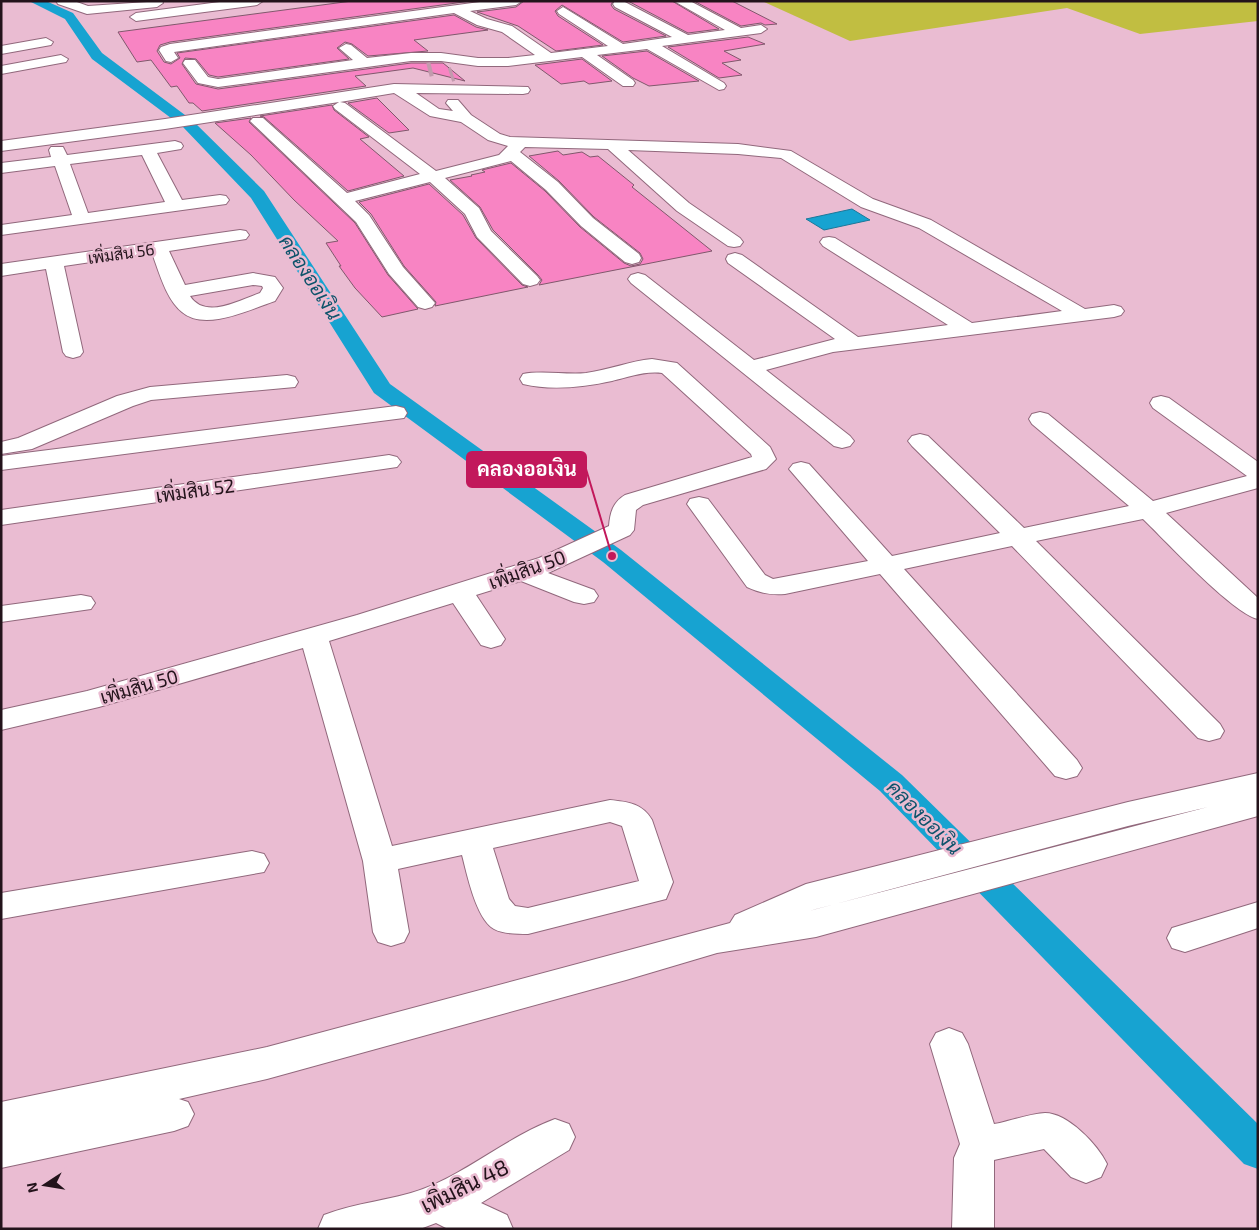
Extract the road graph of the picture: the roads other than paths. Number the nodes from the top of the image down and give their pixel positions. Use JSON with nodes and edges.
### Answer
{"nodes":[{"id":1,"x":62,"y":1,"type":"edge"},
{"id":2,"x":172,"y":1,"type":"edge"},
{"id":3,"x":257,"y":1,"type":"edge"},
{"id":4,"x":516,"y":1,"type":"edge"},
{"id":5,"x":680,"y":1,"type":"edge"},
{"id":6,"x":154,"y":2,"type":"edge"},
{"id":7,"x":619,"y":4,"type":"dead end"},
{"id":8,"x":451,"y":5,"type":"edge"},
{"id":9,"x":371,"y":7,"type":"dead end"},
{"id":10,"x":564,"y":11,"type":"dead end"},
{"id":11,"x":136,"y":17,"type":"dead end"},
{"id":12,"x":298,"y":17,"type":"dead end"},
{"id":13,"x":387,"y":18,"type":"junction"},
{"id":14,"x":222,"y":27,"type":"dead end"},
{"id":15,"x":312,"y":28,"type":"junction"},
{"id":16,"x":401,"y":28,"type":"dead end"},
{"id":17,"x":761,"y":28,"type":"dead end"},
{"id":18,"x":739,"y":32,"type":"junction"},
{"id":19,"x":234,"y":39,"type":"junction"},
{"id":20,"x":323,"y":39,"type":"dead end"},
{"id":21,"x":686,"y":40,"type":"junction"},
{"id":22,"x":46,"y":42,"type":"dead end"},
{"id":23,"x":154,"y":42,"type":"dead end"},
{"id":24,"x":650,"y":45,"type":"junction"},
{"id":25,"x":346,"y":48,"type":"dead end"},
{"id":26,"x":621,"y":48,"type":"junction"},
{"id":27,"x":1,"y":50,"type":"edge"},
{"id":28,"x":244,"y":50,"type":"dead end"},
{"id":29,"x":585,"y":53,"type":"junction"},
{"id":30,"x":549,"y":58,"type":"junction"},
{"id":31,"x":61,"y":59,"type":"dead end"},
{"id":32,"x":514,"y":61,"type":"junction"},
{"id":33,"x":465,"y":62,"type":"junction"},
{"id":34,"x":190,"y":63,"type":"dead end"},
{"id":35,"x":273,"y":64,"type":"dead end"},
{"id":36,"x":365,"y":66,"type":"junction"},
{"id":37,"x":432,"y":69,"type":"tunnel mouth"},
{"id":38,"x":1,"y":70,"type":"edge"},
{"id":39,"x":285,"y":75,"type":"junction"},
{"id":40,"x":414,"y":76,"type":"tunnel mouth"},
{"id":41,"x":532,"y":76,"type":"dead end"},
{"id":42,"x":628,"y":82,"type":"dead end"},
{"id":43,"x":296,"y":85,"type":"dead end"},
{"id":44,"x":719,"y":86,"type":"dead end"},
{"id":45,"x":433,"y":88,"type":"junction"},
{"id":46,"x":394,"y":89,"type":"junction"},
{"id":47,"x":523,"y":90,"type":"dead end"},
{"id":48,"x":340,"y":106,"type":"dead end"},
{"id":49,"x":465,"y":118,"type":"junction"},
{"id":50,"x":164,"y":121,"type":"junction"},
{"id":51,"x":258,"y":121,"type":"dead end"},
{"id":52,"x":1,"y":138,"type":"edge"},
{"id":53,"x":613,"y":145,"type":"junction"},
{"id":54,"x":1,"y":146,"type":"edge"},
{"id":55,"x":175,"y":146,"type":"dead end"},
{"id":56,"x":516,"y":148,"type":"junction"},
{"id":57,"x":147,"y":150,"type":"junction"},
{"id":58,"x":59,"y":155,"type":"junction"},
{"id":59,"x":1,"y":168,"type":"edge"},
{"id":60,"x":434,"y":177,"type":"junction"},
{"id":61,"x":343,"y":199,"type":"junction"},
{"id":62,"x":220,"y":200,"type":"dead end"},
{"id":63,"x":176,"y":206,"type":"junction"},
{"id":64,"x":82,"y":219,"type":"junction"},
{"id":65,"x":1,"y":230,"type":"edge"},
{"id":66,"x":240,"y":236,"type":"dead end"},
{"id":67,"x":829,"y":242,"type":"dead end"},
{"id":68,"x":158,"y":247,"type":"junction"},
{"id":69,"x":632,"y":258,"type":"dead end"},
{"id":70,"x":54,"y":262,"type":"junction"},
{"id":71,"x":1,"y":270,"type":"edge"},
{"id":72,"x":638,"y":279,"type":"dead end"},
{"id":73,"x":530,"y":280,"type":"dead end"},
{"id":74,"x":179,"y":292,"type":"dead end"},
{"id":75,"x":425,"y":303,"type":"dead end"},
{"id":76,"x":1114,"y":312,"type":"dead end"},
{"id":77,"x":1082,"y":315,"type":"junction"},
{"id":78,"x":968,"y":329,"type":"junction"},
{"id":79,"x":855,"y":344,"type":"junction"},
{"id":80,"x":73,"y":352,"type":"dead end"},
{"id":81,"x":749,"y":368,"type":"junction"},
{"id":82,"x":531,"y":380,"type":"dead end"},
{"id":83,"x":287,"y":382,"type":"dead end"},
{"id":84,"x":1161,"y":403,"type":"dead end"},
{"id":85,"x":396,"y":413,"type":"dead end"},
{"id":86,"x":1040,"y":419,"type":"dead end"},
{"id":87,"x":842,"y":441,"type":"dead end"},
{"id":88,"x":920,"y":441,"type":"dead end"},
{"id":89,"x":1,"y":448,"type":"edge"},
{"id":90,"x":389,"y":462,"type":"dead end"},
{"id":91,"x":1,"y":463,"type":"edge"},
{"id":92,"x":801,"y":469,"type":"dead end"},
{"id":93,"x":1258,"y":472,"type":"edge"},
{"id":94,"x":1258,"y":481,"type":"edge"},
{"id":95,"x":699,"y":504,"type":"dead end"},
{"id":96,"x":1148,"y":510,"type":"junction"},
{"id":97,"x":1,"y":518,"type":"edge"},
{"id":98,"x":1018,"y":537,"type":"junction"},
{"id":99,"x":887,"y":565,"type":"junction"},
{"id":100,"x":522,"y":572,"type":"junction"},
{"id":101,"x":460,"y":592,"type":"junction"},
{"id":102,"x":584,"y":596,"type":"dead end"},
{"id":103,"x":81,"y":603,"type":"dead end"},
{"id":104,"x":1249,"y":605,"type":"edge"},
{"id":105,"x":1,"y":614,"type":"edge"},
{"id":106,"x":1258,"y":628,"type":"edge"},
{"id":107,"x":314,"y":636,"type":"junction"},
{"id":108,"x":491,"y":639,"type":"dead end"},
{"id":109,"x":1,"y":720,"type":"edge"},
{"id":110,"x":1209,"y":731,"type":"dead end"},
{"id":111,"x":1066,"y":768,"type":"dead end"},
{"id":112,"x":1258,"y":784,"type":"edge"},
{"id":113,"x":1258,"y":805,"type":"edge"},
{"id":114,"x":1138,"y":824,"type":"junction"},
{"id":115,"x":474,"y":841,"type":"junction"},
{"id":116,"x":380,"y":862,"type":"junction"},
{"id":117,"x":252,"y":863,"type":"dead end"},
{"id":118,"x":1,"y":906,"type":"edge"},
{"id":119,"x":1258,"y":915,"type":"edge"},
{"id":120,"x":391,"y":932,"type":"dead end"},
{"id":121,"x":1185,"y":938,"type":"dead end"},
{"id":122,"x":949,"y":1044,"type":"dead end"},
{"id":123,"x":174,"y":1114,"type":"dead end"},
{"id":124,"x":1,"y":1120,"type":"edge"},
{"id":125,"x":555,"y":1137,"type":"dead end"},
{"id":126,"x":981,"y":1145,"type":"junction"},
{"id":127,"x":1,"y":1150,"type":"edge"},
{"id":128,"x":1086,"y":1164,"type":"dead end"},
{"id":129,"x":438,"y":1203,"type":"junction"},
{"id":130,"x":339,"y":1229,"type":"edge"},
{"id":131,"x":492,"y":1229,"type":"edge"},
{"id":132,"x":973,"y":1229,"type":"edge"}],
"edges":[{"from":1,"to":6,"type":"street"},
{"from":2,"to":6,"type":"street"},
{"from":3,"to":11,"type":"street"},
{"from":4,"to":8,"type":"street"},
{"from":5,"to":18,"type":"street"},
{"from":7,"to":21,"type":"street"},
{"from":8,"to":13,"type":"street"},
{"from":8,"to":30,"type":"street"},
{"from":9,"to":13,"type":"street"},
{"from":10,"to":26,"type":"street"},
{"from":12,"to":15,"type":"street"},
{"from":13,"to":15,"type":"street"},
{"from":13,"to":16,"type":"street"},
{"from":14,"to":19,"type":"street"},
{"from":15,"to":19,"type":"street"},
{"from":15,"to":20,"type":"street"},
{"from":17,"to":18,"type":"street"},
{"from":18,"to":21,"type":"street"},
{"from":19,"to":23,"type":"street"},
{"from":19,"to":28,"type":"street"},
{"from":21,"to":24,"type":"street"},
{"from":22,"to":27,"type":"street"},
{"from":24,"to":26,"type":"street"},
{"from":24,"to":44,"type":"street"},
{"from":25,"to":36,"type":"street"},
{"from":26,"to":29,"type":"street"},
{"from":29,"to":30,"type":"street"},
{"from":29,"to":42,"type":"street"},
{"from":30,"to":32,"type":"street"},
{"from":31,"to":38,"type":"street"},
{"from":32,"to":33,"type":"street"},
{"from":32,"to":41,"type":"street"},
{"from":33,"to":36,"type":"street"},
{"from":33,"to":37,"type":"street"},
{"from":33,"to":45,"type":"street"},
{"from":34,"to":39,"type":"street"},
{"from":35,"to":39,"type":"street"},
{"from":36,"to":39,"type":"street"},
{"from":39,"to":43,"type":"street"},
{"from":40,"to":46,"type":"street"},
{"from":45,"to":46,"type":"street"},
{"from":45,"to":47,"type":"street"},
{"from":45,"to":49,"type":"street"},
{"from":46,"to":49,"type":"street"},
{"from":46,"to":50,"type":"street"},
{"from":48,"to":60,"type":"street"},
{"from":49,"to":56,"type":"street"},
{"from":50,"to":52,"type":"street"},
{"from":50,"to":54,"type":"street"},
{"from":51,"to":61,"type":"street"},
{"from":53,"to":56,"type":"street"},
{"from":53,"to":77,"type":"street"},
{"from":53,"to":79,"type":"street"},
{"from":55,"to":57,"type":"street"},
{"from":56,"to":60,"type":"street"},
{"from":56,"to":69,"type":"street"},
{"from":57,"to":58,"type":"street"},
{"from":57,"to":63,"type":"street"},
{"from":58,"to":59,"type":"street"},
{"from":58,"to":64,"type":"street"},
{"from":60,"to":61,"type":"street"},
{"from":60,"to":73,"type":"street"},
{"from":61,"to":75,"type":"street"},
{"from":62,"to":63,"type":"street"},
{"from":63,"to":64,"type":"street"},
{"from":64,"to":65,"type":"street"},
{"from":66,"to":68,"type":"street","name":"เพิ่มสิน 56"},
{"from":67,"to":78,"type":"street"},
{"from":68,"to":70,"type":"street","name":"เพิ่มสิน 56"},
{"from":68,"to":74,"type":"street"},
{"from":70,"to":71,"type":"street","name":"เพิ่มสิน 56"},
{"from":70,"to":80,"type":"street"},
{"from":72,"to":81,"type":"street"},
{"from":76,"to":77,"type":"street"},
{"from":77,"to":78,"type":"street"},
{"from":78,"to":79,"type":"street"},
{"from":79,"to":81,"type":"street"},
{"from":81,"to":87,"type":"street"},
{"from":82,"to":100,"type":"street","name":"เพิ่มสิน 50"},
{"from":83,"to":89,"type":"street"},
{"from":84,"to":93,"type":"street"},
{"from":85,"to":91,"type":"street"},
{"from":86,"to":96,"type":"street"},
{"from":88,"to":98,"type":"street"},
{"from":90,"to":97,"type":"street","name":"เพิ่มสิน 52"},
{"from":92,"to":99,"type":"street"},
{"from":94,"to":96,"type":"street"},
{"from":95,"to":99,"type":"street"},
{"from":96,"to":98,"type":"street"},
{"from":96,"to":104,"type":"street"},
{"from":98,"to":99,"type":"street"},
{"from":98,"to":110,"type":"street"},
{"from":99,"to":111,"type":"street"},
{"from":100,"to":101,"type":"street","name":"เพิ่มสิน 50"},
{"from":100,"to":102,"type":"street"},
{"from":101,"to":107,"type":"street","name":"เพิ่มสิน 50"},
{"from":101,"to":108,"type":"street"},
{"from":103,"to":105,"type":"street"},
{"from":104,"to":106,"type":"street"},
{"from":107,"to":109,"type":"street","name":"เพิ่มสิน 50"},
{"from":107,"to":116,"type":"street"},
{"from":112,"to":114,"type":"street"},
{"from":113,"to":114,"type":"street"},
{"from":114,"to":124,"type":"street"},
{"from":115,"to":115,"type":"street"},
{"from":115,"to":116,"type":"street"},
{"from":116,"to":120,"type":"street"},
{"from":117,"to":118,"type":"street"},
{"from":119,"to":121,"type":"street"},
{"from":122,"to":126,"type":"street"},
{"from":123,"to":127,"type":"street"},
{"from":125,"to":129,"type":"street","name":"เพิ่มสิน 48"},
{"from":126,"to":128,"type":"street"},
{"from":126,"to":132,"type":"street"},
{"from":129,"to":130,"type":"street","name":"เพิ่มสิน 48"},
{"from":129,"to":131,"type":"street"}]}
